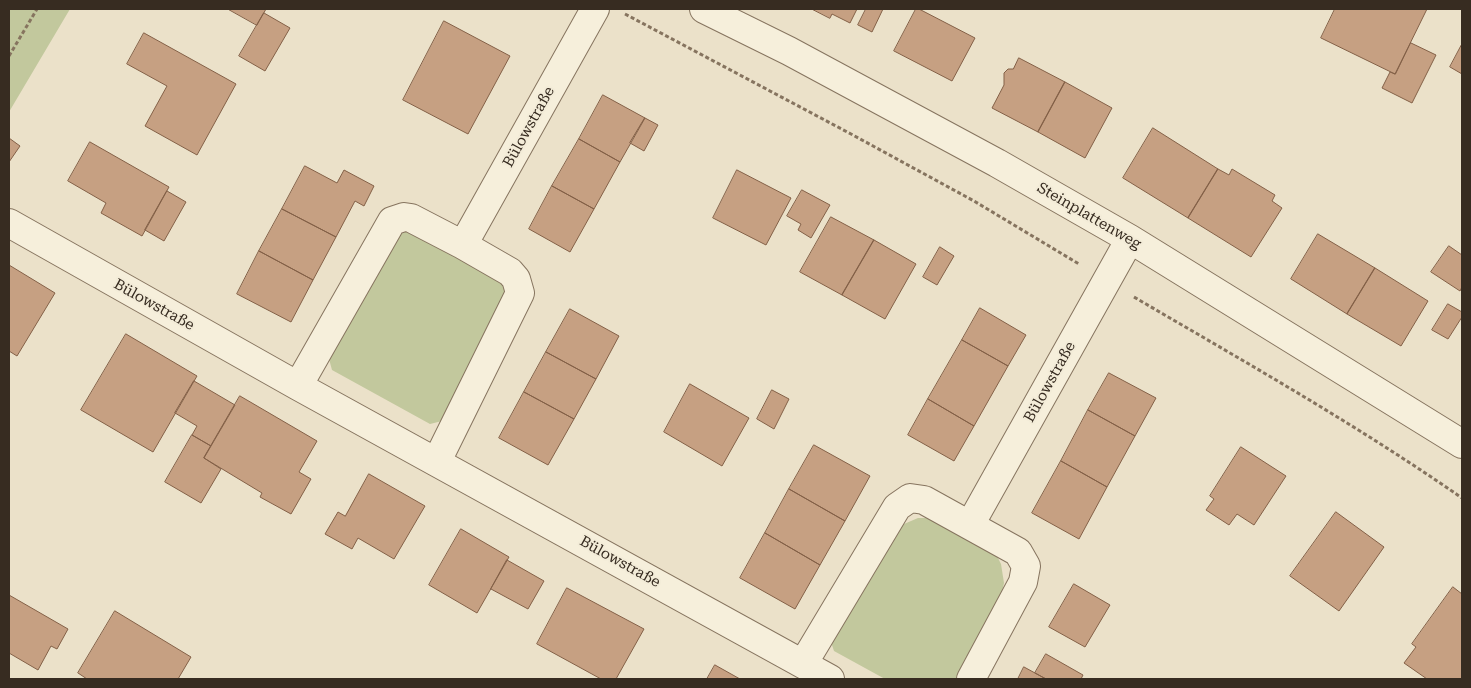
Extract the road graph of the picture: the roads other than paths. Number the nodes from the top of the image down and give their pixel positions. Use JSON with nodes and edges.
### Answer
{"nodes":[{"id":1,"x":595,"y":9,"type":"edge"},
{"id":2,"x":704,"y":9,"type":"edge"},
{"id":3,"x":9,"y":223,"type":"edge"},
{"id":4,"x":1130,"y":239,"type":"junction"},
{"id":5,"x":463,"y":245,"type":"junction"},
{"id":6,"x":298,"y":386,"type":"junction"},
{"id":7,"x":1462,"y":444,"type":"edge"},
{"id":8,"x":437,"y":461,"type":"junction"},
{"id":9,"x":970,"y":525,"type":"junction"},
{"id":10,"x":803,"y":664,"type":"junction"},
{"id":11,"x":830,"y":679,"type":"edge"},
{"id":12,"x":971,"y":679,"type":"edge"}],
"edges":[{"from":1,"to":5,"type":"street","name":"Bülowstraße"},
{"from":2,"to":4,"type":"street","name":"Steinplattenweg"},
{"from":3,"to":6,"type":"street","name":"Bülowstraße"},
{"from":4,"to":7,"type":"street","name":"Steinplattenweg"},
{"from":4,"to":9,"type":"street","name":"Bülowstraße"},
{"from":5,"to":6,"type":"street"},
{"from":5,"to":8,"type":"street"},
{"from":6,"to":8,"type":"street","name":"Bülowstraße"},
{"from":8,"to":10,"type":"street","name":"Bülowstraße"},
{"from":9,"to":10,"type":"street"},
{"from":9,"to":12,"type":"street"},
{"from":10,"to":11,"type":"street","name":"Bülowstraße"}]}
